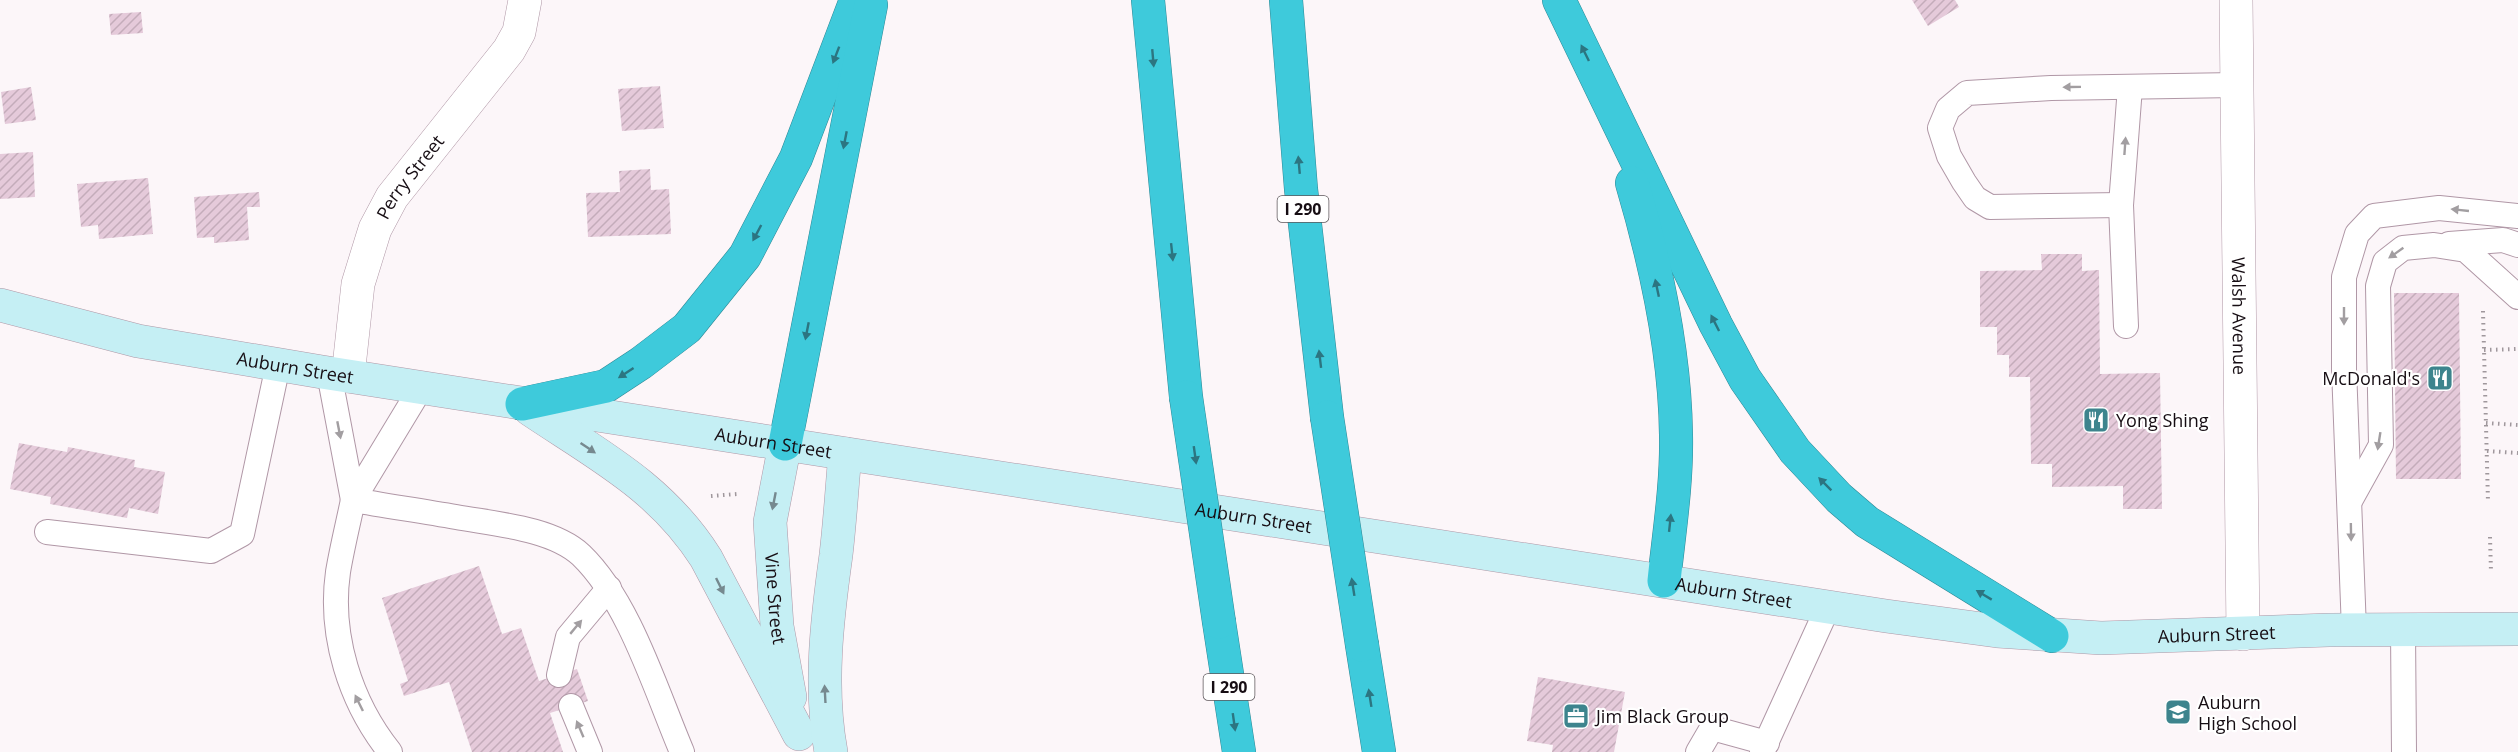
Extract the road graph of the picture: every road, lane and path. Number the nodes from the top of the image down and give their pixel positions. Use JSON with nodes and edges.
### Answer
{"nodes":[{"id":1,"x":525,"y":0,"type":"edge"},
{"id":2,"x":856,"y":0,"type":"edge"},
{"id":3,"x":872,"y":0,"type":"edge"},
{"id":4,"x":1148,"y":0,"type":"edge"},
{"id":5,"x":1286,"y":0,"type":"edge"},
{"id":6,"x":1559,"y":0,"type":"edge"},
{"id":7,"x":2236,"y":0,"type":"edge"},
{"id":8,"x":2236,"y":85,"type":"junction"},
{"id":9,"x":1601,"y":86,"type":"junction"},
{"id":10,"x":2130,"y":87,"type":"junction"},
{"id":11,"x":2121,"y":205,"type":"junction"},
{"id":12,"x":2518,"y":216,"type":"edge"},
{"id":13,"x":2434,"y":245,"type":"junction"},
{"id":14,"x":2518,"y":245,"type":"edge"},
{"id":15,"x":2518,"y":297,"type":"edge"},
{"id":16,"x":2483,"y":303,"type":"dead end"},
{"id":17,"x":0,"y":305,"type":"edge"},
{"id":18,"x":2126,"y":326,"type":"dead end"},
{"id":19,"x":2518,"y":349,"type":"edge"},
{"id":20,"x":2484,"y":350,"type":"junction"},
{"id":21,"x":278,"y":364,"type":"junction"},
{"id":22,"x":339,"y":375,"type":"junction"},
{"id":23,"x":422,"y":386,"type":"junction"},
{"id":24,"x":522,"y":404,"type":"junction"},
{"id":25,"x":2486,"y":423,"type":"junction"},
{"id":26,"x":2518,"y":425,"type":"edge"},
{"id":27,"x":786,"y":444,"type":"junction"},
{"id":28,"x":2487,"y":451,"type":"junction"},
{"id":29,"x":2518,"y":453,"type":"edge"},
{"id":30,"x":845,"y":454,"type":"junction"},
{"id":31,"x":746,"y":494,"type":"dead end"},
{"id":32,"x":711,"y":496,"type":"dead end"},
{"id":33,"x":353,"y":500,"type":"junction"},
{"id":34,"x":2350,"y":501,"type":"junction"},
{"id":35,"x":2488,"y":502,"type":"dead end"},
{"id":36,"x":47,"y":532,"type":"dead end"},
{"id":37,"x":2490,"y":537,"type":"dead end"},
{"id":38,"x":2491,"y":572,"type":"dead end"},
{"id":39,"x":1664,"y":581,"type":"junction"},
{"id":40,"x":609,"y":588,"type":"junction"},
{"id":41,"x":1828,"y":607,"type":"junction"},
{"id":42,"x":2518,"y":629,"type":"edge"},
{"id":43,"x":2354,"y":630,"type":"junction"},
{"id":44,"x":2403,"y":630,"type":"junction"},
{"id":45,"x":2243,"y":634,"type":"junction"},
{"id":46,"x":2052,"y":636,"type":"junction"},
{"id":47,"x":559,"y":675,"type":"dead end"},
{"id":48,"x":571,"y":706,"type":"dead end"},
{"id":49,"x":802,"y":743,"type":"edge"},
{"id":50,"x":1765,"y":748,"type":"edge"},
{"id":51,"x":390,"y":752,"type":"edge"},
{"id":52,"x":590,"y":752,"type":"edge"},
{"id":53,"x":682,"y":752,"type":"edge"},
{"id":54,"x":831,"y":752,"type":"edge"},
{"id":55,"x":1239,"y":752,"type":"edge"},
{"id":56,"x":1379,"y":752,"type":"edge"},
{"id":57,"x":1698,"y":752,"type":"edge"},
{"id":58,"x":2404,"y":752,"type":"edge"}],
"edges":[{"from":1,"to":22,"type":"street","name":"Perry Street"},
{"from":2,"to":24,"type":"highway","one_way":true},
{"from":3,"to":27,"type":"highway","one_way":true},
{"from":4,"to":55,"type":"highway","number":"I 290","one_way":true,"bridge":true},
{"from":56,"to":5,"type":"highway","number":"I 290","one_way":true,"bridge":true},
{"from":9,"to":6,"type":"highway","one_way":true},
{"from":7,"to":8,"type":"street","name":"Walsh Avenue"},
{"from":8,"to":10,"type":"lane"},
{"from":8,"to":45,"type":"street","name":"Walsh Avenue"},
{"from":39,"to":9,"type":"highway","one_way":true},
{"from":46,"to":9,"type":"highway","one_way":true},
{"from":11,"to":10,"type":"lane","one_way":true},
{"from":10,"to":11,"type":"lane","one_way":true},
{"from":11,"to":18,"type":"lane"},
{"from":12,"to":34,"type":"lane","one_way":true},
{"from":13,"to":14,"type":"lane"},
{"from":13,"to":15,"type":"lane"},
{"from":13,"to":34,"type":"lane","one_way":true},
{"from":16,"to":20,"type":"path"},
{"from":17,"to":21,"type":"main road","name":"Auburn Street"},
{"from":19,"to":20,"type":"path"},
{"from":20,"to":25,"type":"path"},
{"from":21,"to":22,"type":"main road","name":"Auburn Street"},
{"from":21,"to":36,"type":"lane"},
{"from":22,"to":23,"type":"main road","name":"Auburn Street"},
{"from":22,"to":33,"type":"lane","one_way":true},
{"from":23,"to":24,"type":"main road","name":"Auburn Street"},
{"from":23,"to":33,"type":"lane"},
{"from":24,"to":27,"type":"main road","name":"Auburn Street"},
{"from":24,"to":49,"type":"main road","one_way":true},
{"from":25,"to":26,"type":"path"},
{"from":25,"to":28,"type":"path"},
{"from":27,"to":30,"type":"main road","name":"Auburn Street"},
{"from":27,"to":49,"type":"main road","name":"Vine Street","one_way":true},
{"from":28,"to":29,"type":"path"},
{"from":28,"to":35,"type":"path"},
{"from":30,"to":39,"type":"main road","name":"Auburn Street"},
{"from":54,"to":30,"type":"main road","one_way":true},
{"from":31,"to":32,"type":"path"},
{"from":33,"to":40,"type":"lane"},
{"from":51,"to":33,"type":"lane","one_way":true},
{"from":34,"to":43,"type":"lane","one_way":true},
{"from":37,"to":38,"type":"path"},
{"from":39,"to":41,"type":"main road","name":"Auburn Street"},
{"from":47,"to":40,"type":"lane","one_way":true},
{"from":40,"to":53,"type":"lane"},
{"from":41,"to":46,"type":"main road","name":"Auburn Street"},
{"from":41,"to":50,"type":"lane"},
{"from":42,"to":44,"type":"main road","name":"Auburn Street"},
{"from":43,"to":44,"type":"main road","name":"Auburn Street"},
{"from":43,"to":45,"type":"main road","name":"Auburn Street"},
{"from":44,"to":58,"type":"lane"},
{"from":45,"to":46,"type":"main road","name":"Auburn Street"},
{"from":52,"to":48,"type":"lane","one_way":true},
{"from":50,"to":57,"type":"lane"}]}
